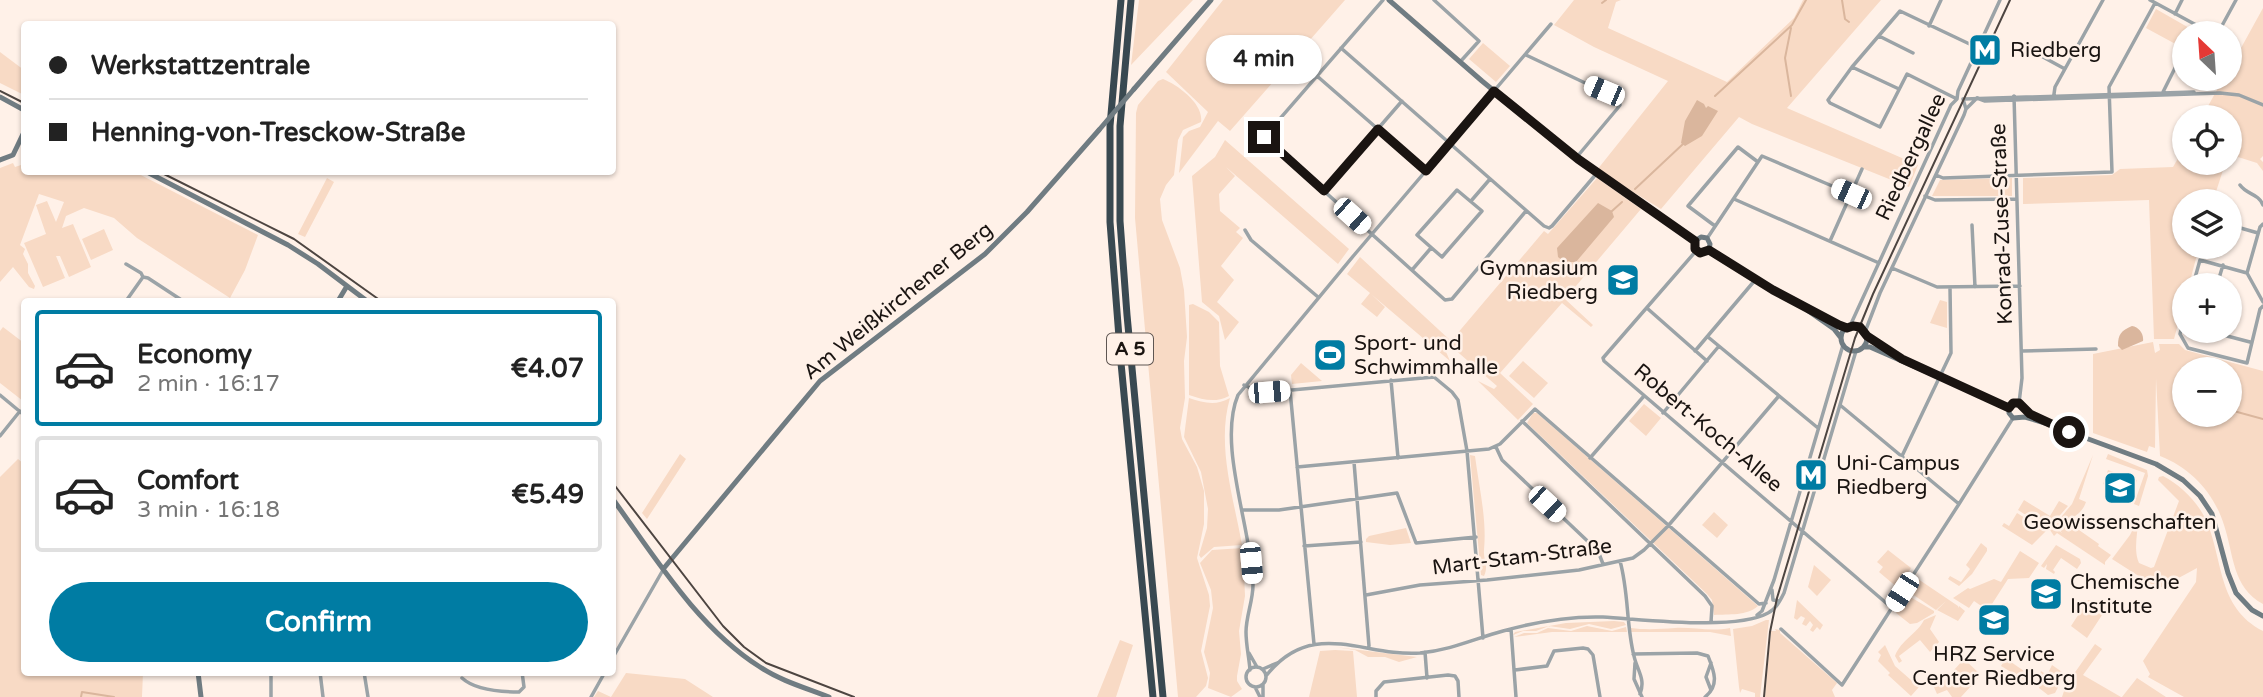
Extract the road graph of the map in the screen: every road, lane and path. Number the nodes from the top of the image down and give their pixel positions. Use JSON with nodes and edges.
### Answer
{"nodes":[{"id":1,"x":1121,"y":0,"type":"edge"},
{"id":2,"x":1131,"y":0,"type":"edge"},
{"id":3,"x":1211,"y":0,"type":"edge"},
{"id":4,"x":1383,"y":0,"type":"edge"},
{"id":5,"x":1390,"y":0,"type":"edge"},
{"id":6,"x":1434,"y":0,"type":"edge"},
{"id":7,"x":1941,"y":0,"type":"edge"},
{"id":8,"x":2000,"y":0,"type":"edge"},
{"id":9,"x":2103,"y":0,"type":"edge"},
{"id":10,"x":2150,"y":0,"type":"edge"},
{"id":11,"x":2182,"y":0,"type":"edge"},
{"id":12,"x":2236,"y":0,"type":"edge"},
{"id":13,"x":2155,"y":3,"type":"junction"},
{"id":14,"x":2175,"y":14,"type":"junction"},
{"id":15,"x":2186,"y":21,"type":"edge"},
{"id":16,"x":2225,"y":21,"type":"edge"},
{"id":17,"x":1551,"y":24,"type":"dead end"},
{"id":18,"x":1929,"y":26,"type":"junction"},
{"id":19,"x":1879,"y":37,"type":"junction"},
{"id":20,"x":2019,"y":44,"type":"dead end"},
{"id":21,"x":1341,"y":48,"type":"junction"},
{"id":22,"x":1978,"y":48,"type":"junction"},
{"id":23,"x":1913,"y":53,"type":"dead end"},
{"id":24,"x":1526,"y":55,"type":"junction"},
{"id":25,"x":1460,"y":62,"type":"junction"},
{"id":26,"x":1852,"y":67,"type":"junction"},
{"id":27,"x":2065,"y":69,"type":"junction"},
{"id":28,"x":2172,"y":75,"type":"edge"},
{"id":29,"x":1317,"y":76,"type":"junction"},
{"id":30,"x":1899,"y":89,"type":"junction"},
{"id":31,"x":1494,"y":91,"type":"junction"},
{"id":32,"x":2163,"y":93,"type":"junction"},
{"id":33,"x":2110,"y":95,"type":"junction"},
{"id":34,"x":0,"y":97,"type":"edge"},
{"id":35,"x":2054,"y":97,"type":"junction"},
{"id":36,"x":1977,"y":98,"type":"junction"},
{"id":37,"x":2014,"y":98,"type":"junction"},
{"id":38,"x":1957,"y":99,"type":"junction"},
{"id":39,"x":1964,"y":99,"type":"junction"},
{"id":40,"x":1402,"y":101,"type":"junction"},
{"id":41,"x":2263,"y":105,"type":"edge"},
{"id":42,"x":21,"y":108,"type":"edge"},
{"id":43,"x":1966,"y":109,"type":"junction"},
{"id":44,"x":1378,"y":129,"type":"junction"},
{"id":45,"x":21,"y":138,"type":"edge"},
{"id":46,"x":1450,"y":143,"type":"junction"},
{"id":47,"x":1576,"y":158,"type":"junction"},
{"id":48,"x":0,"y":160,"type":"edge"},
{"id":49,"x":1758,"y":162,"type":"junction"},
{"id":50,"x":1862,"y":169,"type":"dead end"},
{"id":51,"x":1426,"y":171,"type":"junction"},
{"id":52,"x":1597,"y":173,"type":"junction"},
{"id":53,"x":153,"y":175,"type":"edge"},
{"id":54,"x":1936,"y":175,"type":"junction"},
{"id":55,"x":2017,"y":176,"type":"junction"},
{"id":56,"x":1490,"y":178,"type":"junction"},
{"id":57,"x":2240,"y":185,"type":"dead end"},
{"id":58,"x":1324,"y":191,"type":"junction"},
{"id":59,"x":1851,"y":194,"type":"junction"},
{"id":60,"x":1926,"y":196,"type":"junction"},
{"id":61,"x":1734,"y":199,"type":"junction"},
{"id":62,"x":2017,"y":199,"type":"junction"},
{"id":63,"x":1471,"y":201,"type":"junction"},
{"id":64,"x":2263,"y":205,"type":"edge"},
{"id":65,"x":1526,"y":211,"type":"junction"},
{"id":66,"x":2263,"y":224,"type":"edge"},
{"id":67,"x":1972,"y":225,"type":"dead end"},
{"id":68,"x":1715,"y":226,"type":"junction"},
{"id":69,"x":2242,"y":229,"type":"edge"},
{"id":70,"x":1245,"y":230,"type":"dead end"},
{"id":71,"x":1372,"y":234,"type":"junction"},
{"id":72,"x":2258,"y":234,"type":"junction"},
{"id":73,"x":1707,"y":238,"type":"junction"},
{"id":74,"x":1695,"y":241,"type":"junction"},
{"id":75,"x":1829,"y":241,"type":"junction"},
{"id":76,"x":1431,"y":248,"type":"junction"},
{"id":77,"x":1709,"y":250,"type":"junction"},
{"id":78,"x":1696,"y":251,"type":"junction"},
{"id":79,"x":1879,"y":263,"type":"junction"},
{"id":80,"x":126,"y":264,"type":"dead end"},
{"id":81,"x":2223,"y":265,"type":"junction"},
{"id":82,"x":1892,"y":268,"type":"junction"},
{"id":83,"x":1412,"y":270,"type":"junction"},
{"id":84,"x":2247,"y":272,"type":"junction"},
{"id":85,"x":2196,"y":273,"type":"edge"},
{"id":86,"x":2221,"y":273,"type":"edge"},
{"id":87,"x":143,"y":277,"type":"junction"},
{"id":88,"x":1756,"y":279,"type":"junction"},
{"id":89,"x":347,"y":286,"type":"junction"},
{"id":90,"x":2020,"y":286,"type":"junction"},
{"id":91,"x":1975,"y":287,"type":"junction"},
{"id":92,"x":1950,"y":288,"type":"junction"},
{"id":93,"x":128,"y":298,"type":"edge"},
{"id":94,"x":178,"y":298,"type":"edge"},
{"id":95,"x":340,"y":298,"type":"edge"},
{"id":96,"x":363,"y":298,"type":"edge"},
{"id":97,"x":1318,"y":298,"type":"junction"},
{"id":98,"x":2263,"y":304,"type":"edge"},
{"id":99,"x":1803,"y":307,"type":"junction"},
{"id":100,"x":1647,"y":309,"type":"junction"},
{"id":101,"x":1849,"y":327,"type":"junction"},
{"id":102,"x":1866,"y":334,"type":"junction"},
{"id":103,"x":1708,"y":337,"type":"junction"},
{"id":104,"x":2242,"y":341,"type":"edge"},
{"id":105,"x":1842,"y":342,"type":"junction"},
{"id":106,"x":2185,"y":343,"type":"edge"},
{"id":107,"x":2250,"y":343,"type":"junction"},
{"id":108,"x":1719,"y":346,"type":"junction"},
{"id":109,"x":1864,"y":347,"type":"junction"},
{"id":110,"x":2096,"y":349,"type":"dead end"},
{"id":111,"x":1695,"y":351,"type":"junction"},
{"id":112,"x":1856,"y":351,"type":"junction"},
{"id":113,"x":2022,"y":351,"type":"junction"},
{"id":114,"x":1902,"y":359,"type":"junction"},
{"id":115,"x":1707,"y":361,"type":"junction"},
{"id":116,"x":1940,"y":377,"type":"junction"},
{"id":117,"x":1391,"y":380,"type":"junction"},
{"id":118,"x":1244,"y":385,"type":"junction"},
{"id":119,"x":1290,"y":390,"type":"junction"},
{"id":120,"x":0,"y":396,"type":"edge"},
{"id":121,"x":1644,"y":396,"type":"junction"},
{"id":122,"x":1777,"y":397,"type":"junction"},
{"id":123,"x":2019,"y":403,"type":"junction"},
{"id":124,"x":1840,"y":405,"type":"junction"},
{"id":125,"x":2009,"y":408,"type":"junction"},
{"id":126,"x":2024,"y":409,"type":"junction"},
{"id":127,"x":21,"y":412,"type":"edge"},
{"id":128,"x":1663,"y":413,"type":"junction"},
{"id":129,"x":21,"y":414,"type":"edge"},
{"id":130,"x":2021,"y":417,"type":"junction"},
{"id":131,"x":2012,"y":418,"type":"junction"},
{"id":132,"x":1522,"y":421,"type":"junction"},
{"id":133,"x":2045,"y":423,"type":"junction"},
{"id":134,"x":1818,"y":428,"type":"junction"},
{"id":135,"x":0,"y":436,"type":"edge"},
{"id":136,"x":1496,"y":447,"type":"junction"},
{"id":137,"x":1467,"y":451,"type":"junction"},
{"id":138,"x":1902,"y":456,"type":"junction"},
{"id":139,"x":1398,"y":458,"type":"junction"},
{"id":140,"x":1590,"y":458,"type":"junction"},
{"id":141,"x":1354,"y":462,"type":"junction"},
{"id":142,"x":1722,"y":463,"type":"junction"},
{"id":143,"x":1297,"y":467,"type":"junction"},
{"id":144,"x":1356,"y":499,"type":"junction"},
{"id":145,"x":616,"y":503,"type":"edge"},
{"id":146,"x":1959,"y":504,"type":"junction"},
{"id":147,"x":1301,"y":507,"type":"junction"},
{"id":148,"x":1242,"y":510,"type":"junction"},
{"id":149,"x":1791,"y":520,"type":"junction"},
{"id":150,"x":1668,"y":526,"type":"junction"},
{"id":151,"x":1802,"y":531,"type":"junction"},
{"id":152,"x":1476,"y":537,"type":"junction"},
{"id":153,"x":1361,"y":542,"type":"junction"},
{"id":154,"x":1650,"y":544,"type":"junction"},
{"id":155,"x":1304,"y":546,"type":"junction"},
{"id":156,"x":1620,"y":561,"type":"junction"},
{"id":157,"x":1603,"y":564,"type":"junction"},
{"id":158,"x":664,"y":568,"type":"junction"},
{"id":159,"x":1479,"y":581,"type":"junction"},
{"id":160,"x":1772,"y":585,"type":"junction"},
{"id":161,"x":1366,"y":595,"type":"junction"},
{"id":162,"x":1781,"y":600,"type":"junction"},
{"id":163,"x":1766,"y":603,"type":"junction"},
{"id":164,"x":1892,"y":608,"type":"junction"},
{"id":165,"x":2263,"y":616,"type":"edge"},
{"id":166,"x":1755,"y":617,"type":"junction"},
{"id":167,"x":1628,"y":619,"type":"junction"},
{"id":168,"x":1711,"y":622,"type":"junction"},
{"id":169,"x":1511,"y":629,"type":"junction"},
{"id":170,"x":1781,"y":629,"type":"dead end"},
{"id":171,"x":1483,"y":638,"type":"junction"},
{"id":172,"x":1314,"y":645,"type":"junction"},
{"id":173,"x":1369,"y":646,"type":"junction"},
{"id":174,"x":1248,"y":651,"type":"junction"},
{"id":175,"x":616,"y":652,"type":"edge"},
{"id":176,"x":1425,"y":652,"type":"junction"},
{"id":177,"x":1633,"y":654,"type":"junction"},
{"id":178,"x":1279,"y":662,"type":"junction"},
{"id":179,"x":1635,"y":663,"type":"junction"},
{"id":180,"x":1711,"y":663,"type":"junction"},
{"id":181,"x":1257,"y":667,"type":"junction"},
{"id":182,"x":1263,"y":669,"type":"junction"},
{"id":183,"x":1250,"y":670,"type":"junction"},
{"id":184,"x":1515,"y":670,"type":"junction"},
{"id":185,"x":198,"y":676,"type":"edge"},
{"id":186,"x":271,"y":676,"type":"edge"},
{"id":187,"x":320,"y":676,"type":"edge"},
{"id":188,"x":365,"y":676,"type":"edge"},
{"id":189,"x":523,"y":676,"type":"edge"},
{"id":190,"x":603,"y":676,"type":"edge"},
{"id":191,"x":1266,"y":676,"type":"junction"},
{"id":192,"x":462,"y":678,"type":"dead end"},
{"id":193,"x":1427,"y":679,"type":"junction"},
{"id":194,"x":1263,"y":685,"type":"junction"},
{"id":195,"x":1255,"y":687,"type":"junction"},
{"id":196,"x":1711,"y":690,"type":"junction"},
{"id":197,"x":1641,"y":695,"type":"edge"},
{"id":198,"x":201,"y":697,"type":"edge"},
{"id":199,"x":271,"y":697,"type":"edge"},
{"id":200,"x":323,"y":697,"type":"edge"},
{"id":201,"x":368,"y":697,"type":"edge"},
{"id":202,"x":591,"y":697,"type":"edge"},
{"id":203,"x":829,"y":697,"type":"edge"},
{"id":204,"x":1153,"y":697,"type":"edge"},
{"id":205,"x":1163,"y":697,"type":"edge"},
{"id":206,"x":1262,"y":697,"type":"edge"},
{"id":207,"x":1376,"y":697,"type":"edge"},
{"id":208,"x":1459,"y":697,"type":"edge"},
{"id":209,"x":1516,"y":697,"type":"edge"},
{"id":210,"x":1600,"y":697,"type":"edge"},
{"id":211,"x":1705,"y":697,"type":"edge"}],
"edges":[{"from":1,"to":204,"type":"highway","number":"A 5"},
{"from":2,"to":205,"type":"highway","number":"A 5"},
{"from":3,"to":158,"type":"main road","name":"Am Weißkirchener Berg","bridge":true},
{"from":4,"to":21,"type":"street"},
{"from":5,"to":25,"type":"main road"},
{"from":6,"to":25,"type":"street"},
{"from":7,"to":18,"type":"street"},
{"from":8,"to":22,"type":"street","name":"Riedbergallee"},
{"from":9,"to":27,"type":"street"},
{"from":10,"to":13,"type":"street"},
{"from":11,"to":14,"type":"street"},
{"from":12,"to":16,"type":"street"},
{"from":13,"to":14,"type":"street"},
{"from":13,"to":33,"type":"street"},
{"from":14,"to":15,"type":"street"},
{"from":17,"to":24,"type":"street"},
{"from":18,"to":19,"type":"street"},
{"from":18,"to":22,"type":"street"},
{"from":19,"to":23,"type":"street"},
{"from":19,"to":26,"type":"street"},
{"from":20,"to":27,"type":"street"},
{"from":21,"to":29,"type":"street"},
{"from":21,"to":40,"type":"street"},
{"from":22,"to":38,"type":"street","name":"Riedbergallee"},
{"from":24,"to":31,"type":"street"},
{"from":24,"to":47,"type":"street"},
{"from":25,"to":31,"type":"main road"},
{"from":26,"to":30,"type":"street"},
{"from":26,"to":30,"type":"street"},
{"from":27,"to":35,"type":"street"},
{"from":28,"to":32,"type":"street"},
{"from":29,"to":44,"type":"street"},
{"from":29,"to":58,"type":"street"},
{"from":30,"to":38,"type":"street"},
{"from":31,"to":46,"type":"street"},
{"from":31,"to":47,"type":"main road"},
{"from":32,"to":33,"type":"street"},
{"from":32,"to":41,"type":"street"},
{"from":33,"to":35,"type":"street"},
{"from":33,"to":55,"type":"street"},
{"from":34,"to":42,"type":"main road"},
{"from":35,"to":37,"type":"street"},
{"from":36,"to":37,"type":"street"},
{"from":36,"to":39,"type":"street"},
{"from":36,"to":43,"type":"street"},
{"from":37,"to":55,"type":"street","name":"Konrad-Zuse-Straße"},
{"from":38,"to":39,"type":"street"},
{"from":38,"to":79,"type":"street","name":"Riedbergallee"},
{"from":39,"to":43,"type":"street","name":"Riedbergallee"},
{"from":40,"to":44,"type":"street"},
{"from":40,"to":46,"type":"street"},
{"from":43,"to":54,"type":"street","name":"Riedbergallee"},
{"from":44,"to":51,"type":"street"},
{"from":44,"to":58,"type":"street"},
{"from":45,"to":48,"type":"main road"},
{"from":46,"to":51,"type":"street"},
{"from":46,"to":56,"type":"street"},
{"from":47,"to":52,"type":"main road"},
{"from":49,"to":59,"type":"street"},
{"from":49,"to":61,"type":"street"},
{"from":49,"to":68,"type":"street"},
{"from":50,"to":59,"type":"street"},
{"from":51,"to":71,"type":"street"},
{"from":52,"to":65,"type":"street"},
{"from":52,"to":74,"type":"main road"},
{"from":53,"to":89,"type":"main road"},
{"from":54,"to":55,"type":"street"},
{"from":54,"to":60,"type":"street","name":"Riedbergallee"},
{"from":55,"to":62,"type":"street","name":"Konrad-Zuse-Straße"},
{"from":56,"to":63,"type":"street"},
{"from":56,"to":65,"type":"street"},
{"from":57,"to":64,"type":"street"},
{"from":58,"to":71,"type":"street"},
{"from":59,"to":75,"type":"street"},
{"from":60,"to":62,"type":"street"},
{"from":60,"to":82,"type":"street","name":"Riedbergallee"},
{"from":61,"to":68,"type":"street"},
{"from":61,"to":75,"type":"street"},
{"from":62,"to":90,"type":"street","name":"Konrad-Zuse-Straße"},
{"from":63,"to":76,"type":"street"},
{"from":63,"to":76,"type":"street"},
{"from":65,"to":83,"type":"street"},
{"from":66,"to":72,"type":"street"},
{"from":67,"to":91,"type":"street"},
{"from":68,"to":73,"type":"street"},
{"from":69,"to":72,"type":"street"},
{"from":70,"to":97,"type":"street"},
{"from":71,"to":83,"type":"street"},
{"from":71,"to":97,"type":"street"},
{"from":72,"to":84,"type":"street"},
{"from":73,"to":74,"type":"main road"},
{"from":73,"to":77,"type":"main road"},
{"from":74,"to":78,"type":"main road"},
{"from":75,"to":79,"type":"street"},
{"from":76,"to":83,"type":"street"},
{"from":77,"to":78,"type":"main road"},
{"from":77,"to":88,"type":"main road"},
{"from":78,"to":100,"type":"street"},
{"from":79,"to":101,"type":"street","name":"Riedbergallee"},
{"from":80,"to":87,"type":"street"},
{"from":81,"to":84,"type":"street"},
{"from":81,"to":85,"type":"street"},
{"from":81,"to":86,"type":"street"},
{"from":82,"to":92,"type":"street"},
{"from":82,"to":102,"type":"street","name":"Riedbergallee"},
{"from":84,"to":98,"type":"street"},
{"from":87,"to":93,"type":"street"},
{"from":87,"to":94,"type":"street"},
{"from":88,"to":99,"type":"main road"},
{"from":88,"to":103,"type":"street"},
{"from":89,"to":95,"type":"main road"},
{"from":89,"to":96,"type":"main road"},
{"from":90,"to":91,"type":"street"},
{"from":90,"to":113,"type":"street","name":"Konrad-Zuse-Straße"},
{"from":91,"to":92,"type":"street"},
{"from":92,"to":116,"type":"street"},
{"from":97,"to":118,"type":"street"},
{"from":98,"to":107,"type":"street"},
{"from":99,"to":101,"type":"main road"},
{"from":99,"to":105,"type":"main road"},
{"from":100,"to":111,"type":"street"},
{"from":100,"to":121,"type":"street","name":"Robert-Koch-Allee"},
{"from":101,"to":102,"type":"main road"},
{"from":101,"to":105,"type":"main road"},
{"from":102,"to":109,"type":"main road"},
{"from":102,"to":114,"type":"main road"},
{"from":103,"to":108,"type":"street"},
{"from":103,"to":111,"type":"street"},
{"from":104,"to":107,"type":"street"},
{"from":105,"to":112,"type":"main road"},
{"from":105,"to":134,"type":"street"},
{"from":106,"to":107,"type":"street"},
{"from":108,"to":115,"type":"street"},
{"from":108,"to":122,"type":"street"},
{"from":109,"to":112,"type":"main road"},
{"from":109,"to":114,"type":"main road"},
{"from":110,"to":113,"type":"street","name":"Konrad-Zuse-Straße"},
{"from":111,"to":115,"type":"street"},
{"from":112,"to":124,"type":"street"},
{"from":113,"to":123,"type":"street","name":"Konrad-Zuse-Straße"},
{"from":114,"to":116,"type":"main road"},
{"from":115,"to":128,"type":"street"},
{"from":116,"to":125,"type":"main road"},
{"from":116,"to":138,"type":"street"},
{"from":117,"to":119,"type":"street"},
{"from":117,"to":137,"type":"street"},
{"from":117,"to":139,"type":"street"},
{"from":118,"to":119,"type":"street"},
{"from":118,"to":148,"type":"street"},
{"from":119,"to":143,"type":"street"},
{"from":120,"to":127,"type":"street"},
{"from":121,"to":128,"type":"street","name":"Robert-Koch-Allee"},
{"from":121,"to":140,"type":"street"},
{"from":122,"to":134,"type":"street"},
{"from":122,"to":142,"type":"street","name":"Mart-Stam-Straße"},
{"from":123,"to":125,"type":"main road"},
{"from":123,"to":126,"type":"main road"},
{"from":124,"to":138,"type":"street"},
{"from":124,"to":151,"type":"street"},
{"from":125,"to":131,"type":"main road"},
{"from":126,"to":130,"type":"main road"},
{"from":126,"to":133,"type":"main road"},
{"from":128,"to":142,"type":"street","name":"Robert-Koch-Allee"},
{"from":129,"to":135,"type":"street"},
{"from":130,"to":131,"type":"main road"},
{"from":130,"to":133,"type":"main road"},
{"from":131,"to":146,"type":"street"},
{"from":132,"to":136,"type":"street"},
{"from":132,"to":140,"type":"street"},
{"from":132,"to":154,"type":"street"},
{"from":133,"to":165,"type":"main road"},
{"from":134,"to":149,"type":"street"},
{"from":136,"to":137,"type":"street"},
{"from":136,"to":157,"type":"street"},
{"from":137,"to":139,"type":"street"},
{"from":137,"to":152,"type":"street"},
{"from":138,"to":146,"type":"street"},
{"from":139,"to":141,"type":"street"},
{"from":140,"to":150,"type":"street"},
{"from":141,"to":143,"type":"street"},
{"from":141,"to":144,"type":"street"},
{"from":142,"to":149,"type":"street","name":"Robert-Koch-Allee"},
{"from":142,"to":150,"type":"street","name":"Mart-Stam-Straße"},
{"from":143,"to":147,"type":"street"},
{"from":144,"to":147,"type":"street"},
{"from":144,"to":152,"type":"street"},
{"from":144,"to":153,"type":"street"},
{"from":145,"to":158,"type":"main road"},
{"from":146,"to":164,"type":"street"},
{"from":147,"to":148,"type":"street"},
{"from":147,"to":155,"type":"street"},
{"from":148,"to":174,"type":"street"},
{"from":149,"to":151,"type":"street","name":"Robert-Koch-Allee"},
{"from":149,"to":160,"type":"street"},
{"from":150,"to":154,"type":"street","name":"Mart-Stam-Straße"},
{"from":150,"to":163,"type":"street"},
{"from":151,"to":162,"type":"street"},
{"from":151,"to":164,"type":"street","name":"Robert-Koch-Allee"},
{"from":152,"to":159,"type":"street"},
{"from":153,"to":155,"type":"street"},
{"from":153,"to":161,"type":"street"},
{"from":154,"to":156,"type":"street","name":"Mart-Stam-Straße"},
{"from":154,"to":168,"type":"street"},
{"from":155,"to":172,"type":"street"},
{"from":156,"to":157,"type":"street","name":"Mart-Stam-Straße"},
{"from":156,"to":167,"type":"street"},
{"from":157,"to":159,"type":"street","name":"Mart-Stam-Straße"},
{"from":158,"to":175,"type":"street"},
{"from":158,"to":203,"type":"main road"},
{"from":159,"to":161,"type":"street","name":"Mart-Stam-Straße"},
{"from":159,"to":171,"type":"street"},
{"from":160,"to":162,"type":"street"},
{"from":160,"to":163,"type":"street"},
{"from":161,"to":173,"type":"street"},
{"from":162,"to":166,"type":"street"},
{"from":163,"to":166,"type":"street"},
{"from":164,"to":170,"type":"street"},
{"from":166,"to":168,"type":"street"},
{"from":167,"to":168,"type":"street"},
{"from":167,"to":169,"type":"street"},
{"from":167,"to":177,"type":"street"},
{"from":169,"to":171,"type":"street"},
{"from":169,"to":184,"type":"street"},
{"from":171,"to":176,"type":"street"},
{"from":172,"to":173,"type":"street"},
{"from":172,"to":178,"type":"street"},
{"from":173,"to":176,"type":"street"},
{"from":174,"to":181,"type":"street"},
{"from":174,"to":183,"type":"street"},
{"from":176,"to":193,"type":"street"},
{"from":177,"to":179,"type":"street"},
{"from":177,"to":180,"type":"street"},
{"from":178,"to":182,"type":"street"},
{"from":178,"to":191,"type":"street"},
{"from":179,"to":197,"type":"street"},
{"from":179,"to":197,"type":"street"},
{"from":180,"to":196,"type":"street"},
{"from":180,"to":196,"type":"street"},
{"from":181,"to":182,"type":"street"},
{"from":181,"to":183,"type":"street"},
{"from":182,"to":191,"type":"street"},
{"from":183,"to":195,"type":"street"},
{"from":184,"to":209,"type":"street"},
{"from":184,"to":210,"type":"street"},
{"from":185,"to":198,"type":"main road"},
{"from":186,"to":199,"type":"street"},
{"from":187,"to":200,"type":"street"},
{"from":188,"to":201,"type":"street"},
{"from":189,"to":192,"type":"street"},
{"from":190,"to":202,"type":"street"},
{"from":191,"to":194,"type":"street"},
{"from":193,"to":207,"type":"street"},
{"from":193,"to":208,"type":"street"},
{"from":194,"to":195,"type":"street"},
{"from":194,"to":206,"type":"street"},
{"from":195,"to":206,"type":"street"},
{"from":196,"to":211,"type":"street"}]}
